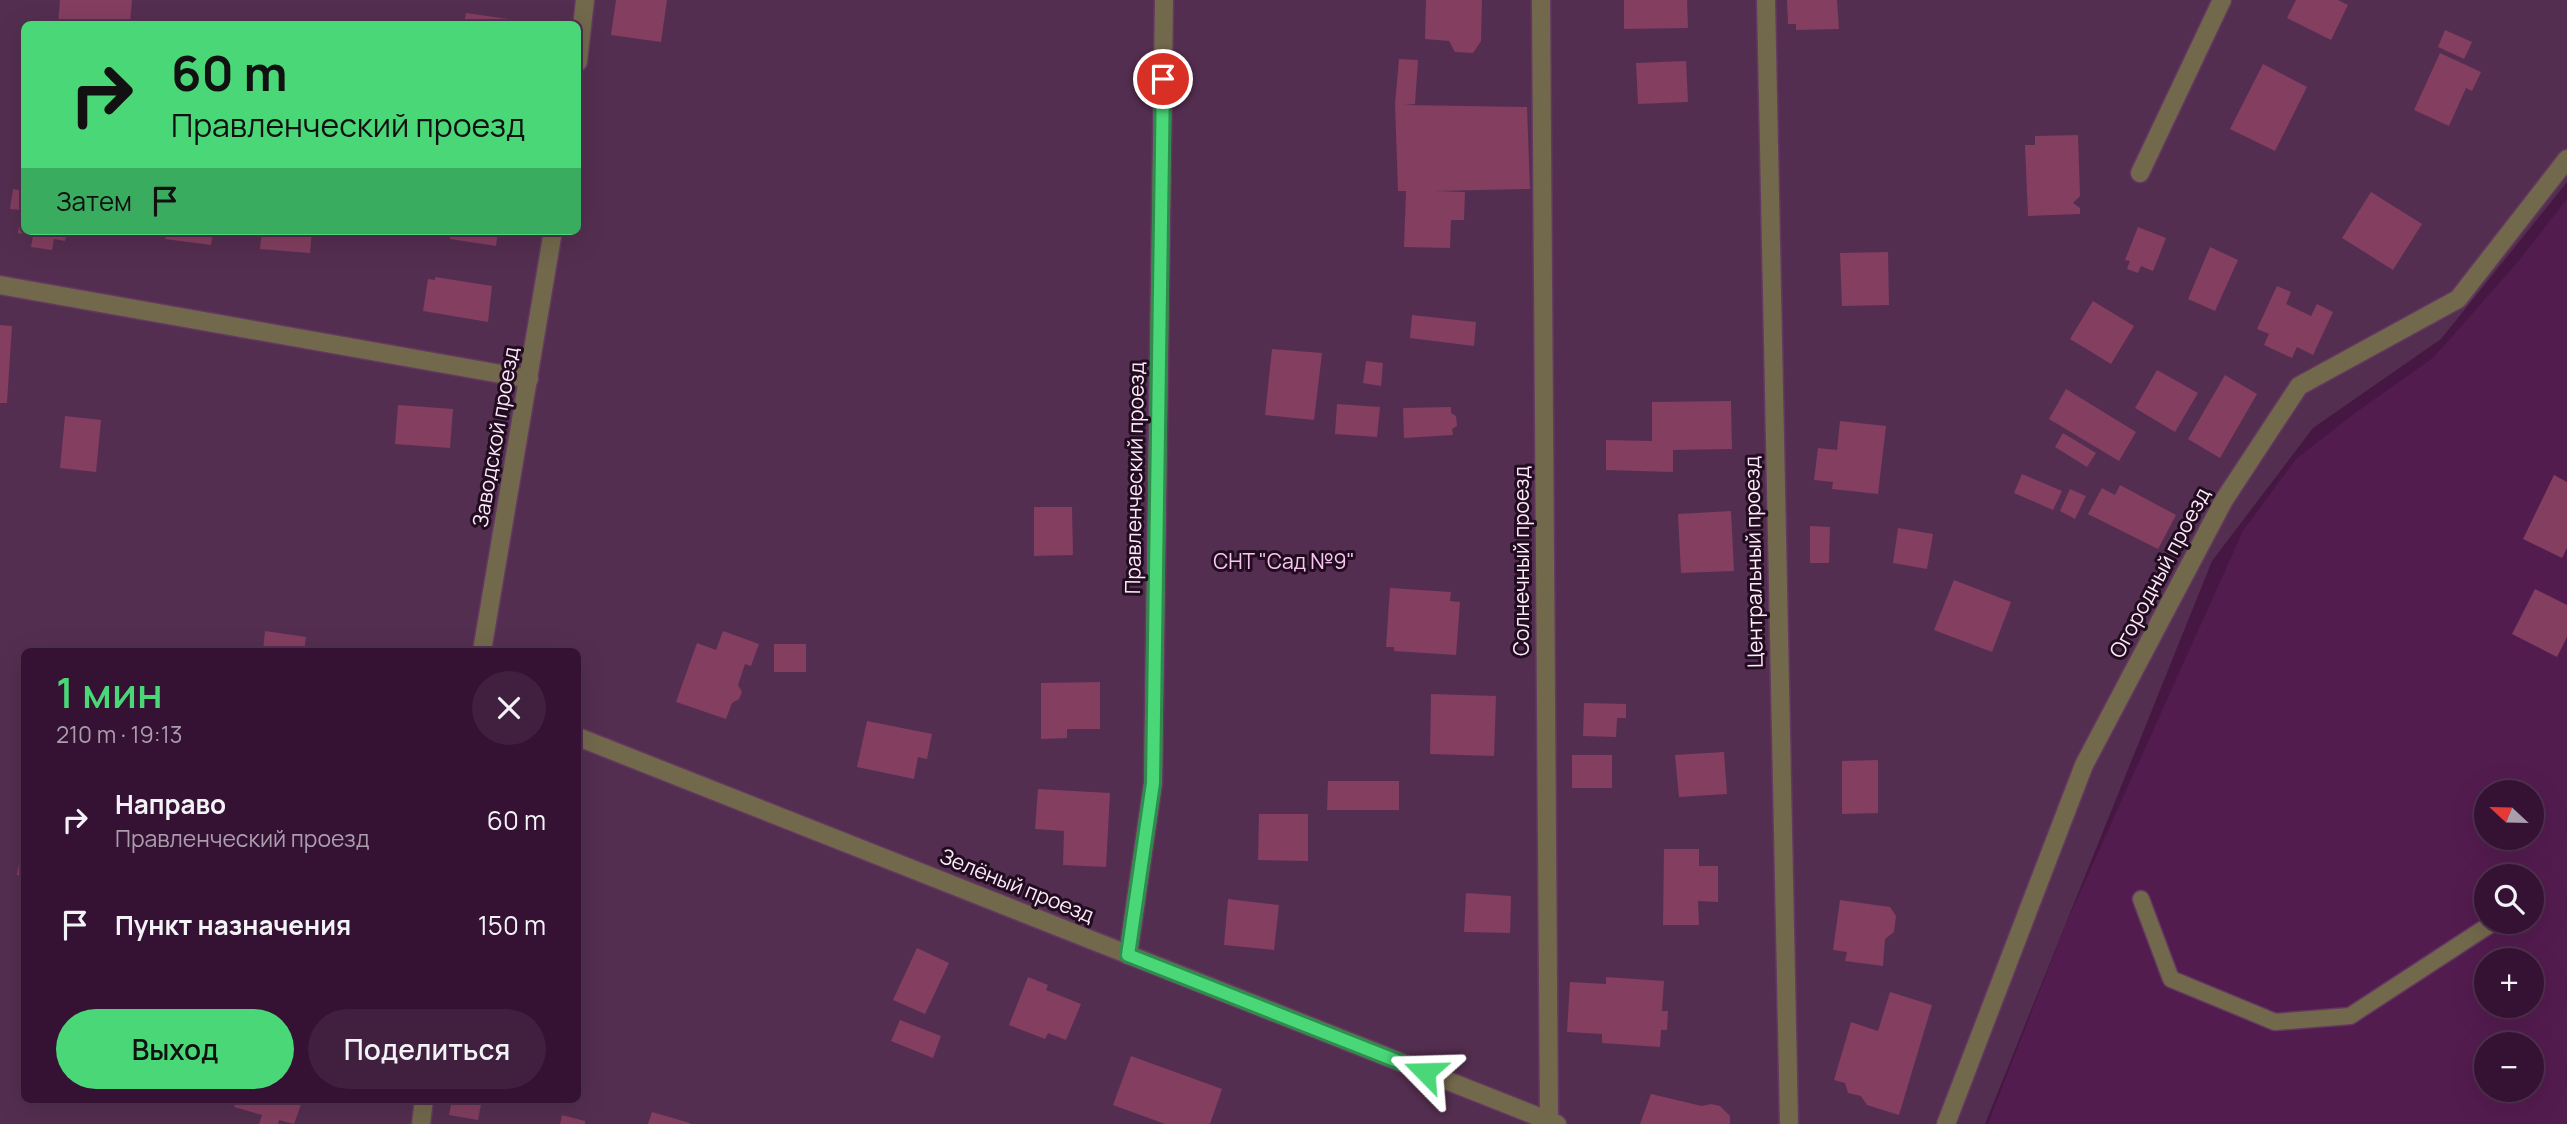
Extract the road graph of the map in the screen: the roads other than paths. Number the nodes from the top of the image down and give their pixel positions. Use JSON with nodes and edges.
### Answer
{"nodes":[{"id":1,"x":585,"y":0,"type":"edge"},
{"id":2,"x":1164,"y":0,"type":"edge"},
{"id":3,"x":1541,"y":0,"type":"edge"},
{"id":4,"x":1766,"y":0,"type":"edge"},
{"id":5,"x":2222,"y":0,"type":"edge"},
{"id":6,"x":581,"y":35,"type":"edge"},
{"id":7,"x":2567,"y":159,"type":"edge"},
{"id":8,"x":2140,"y":173,"type":"dead end"},
{"id":9,"x":552,"y":235,"type":"edge"},
{"id":10,"x":0,"y":285,"type":"edge"},
{"id":11,"x":529,"y":379,"type":"junction"},
{"id":12,"x":483,"y":648,"type":"edge"},
{"id":13,"x":581,"y":738,"type":"edge"},
{"id":14,"x":2141,"y":899,"type":"dead end"},
{"id":15,"x":2476,"y":934,"type":"edge"},
{"id":16,"x":1128,"y":955,"type":"junction"},
{"id":17,"x":424,"y":1103,"type":"edge"},
{"id":18,"x":1553,"y":1123,"type":"edge"},
{"id":19,"x":421,"y":1124,"type":"edge"},
{"id":20,"x":1789,"y":1124,"type":"edge"},
{"id":21,"x":1946,"y":1124,"type":"edge"}],
"edges":[{"from":1,"to":6,"type":"street"},
{"from":2,"to":16,"type":"street","name":"Правленческий проезд"},
{"from":3,"to":18,"type":"street","name":"Солнечный проезд"},
{"from":4,"to":20,"type":"street","name":"Центральный проезд"},
{"from":5,"to":8,"type":"street"},
{"from":7,"to":21,"type":"street","name":"Огородный проезд"},
{"from":9,"to":11,"type":"street","name":"Заводской проезд"},
{"from":10,"to":11,"type":"street"},
{"from":11,"to":12,"type":"street","name":"Заводской проезд"},
{"from":13,"to":16,"type":"street","name":"Зелёный проезд"},
{"from":14,"to":15,"type":"lane"},
{"from":16,"to":18,"type":"street","name":"Зелёный проезд"},
{"from":17,"to":19,"type":"street"}]}
